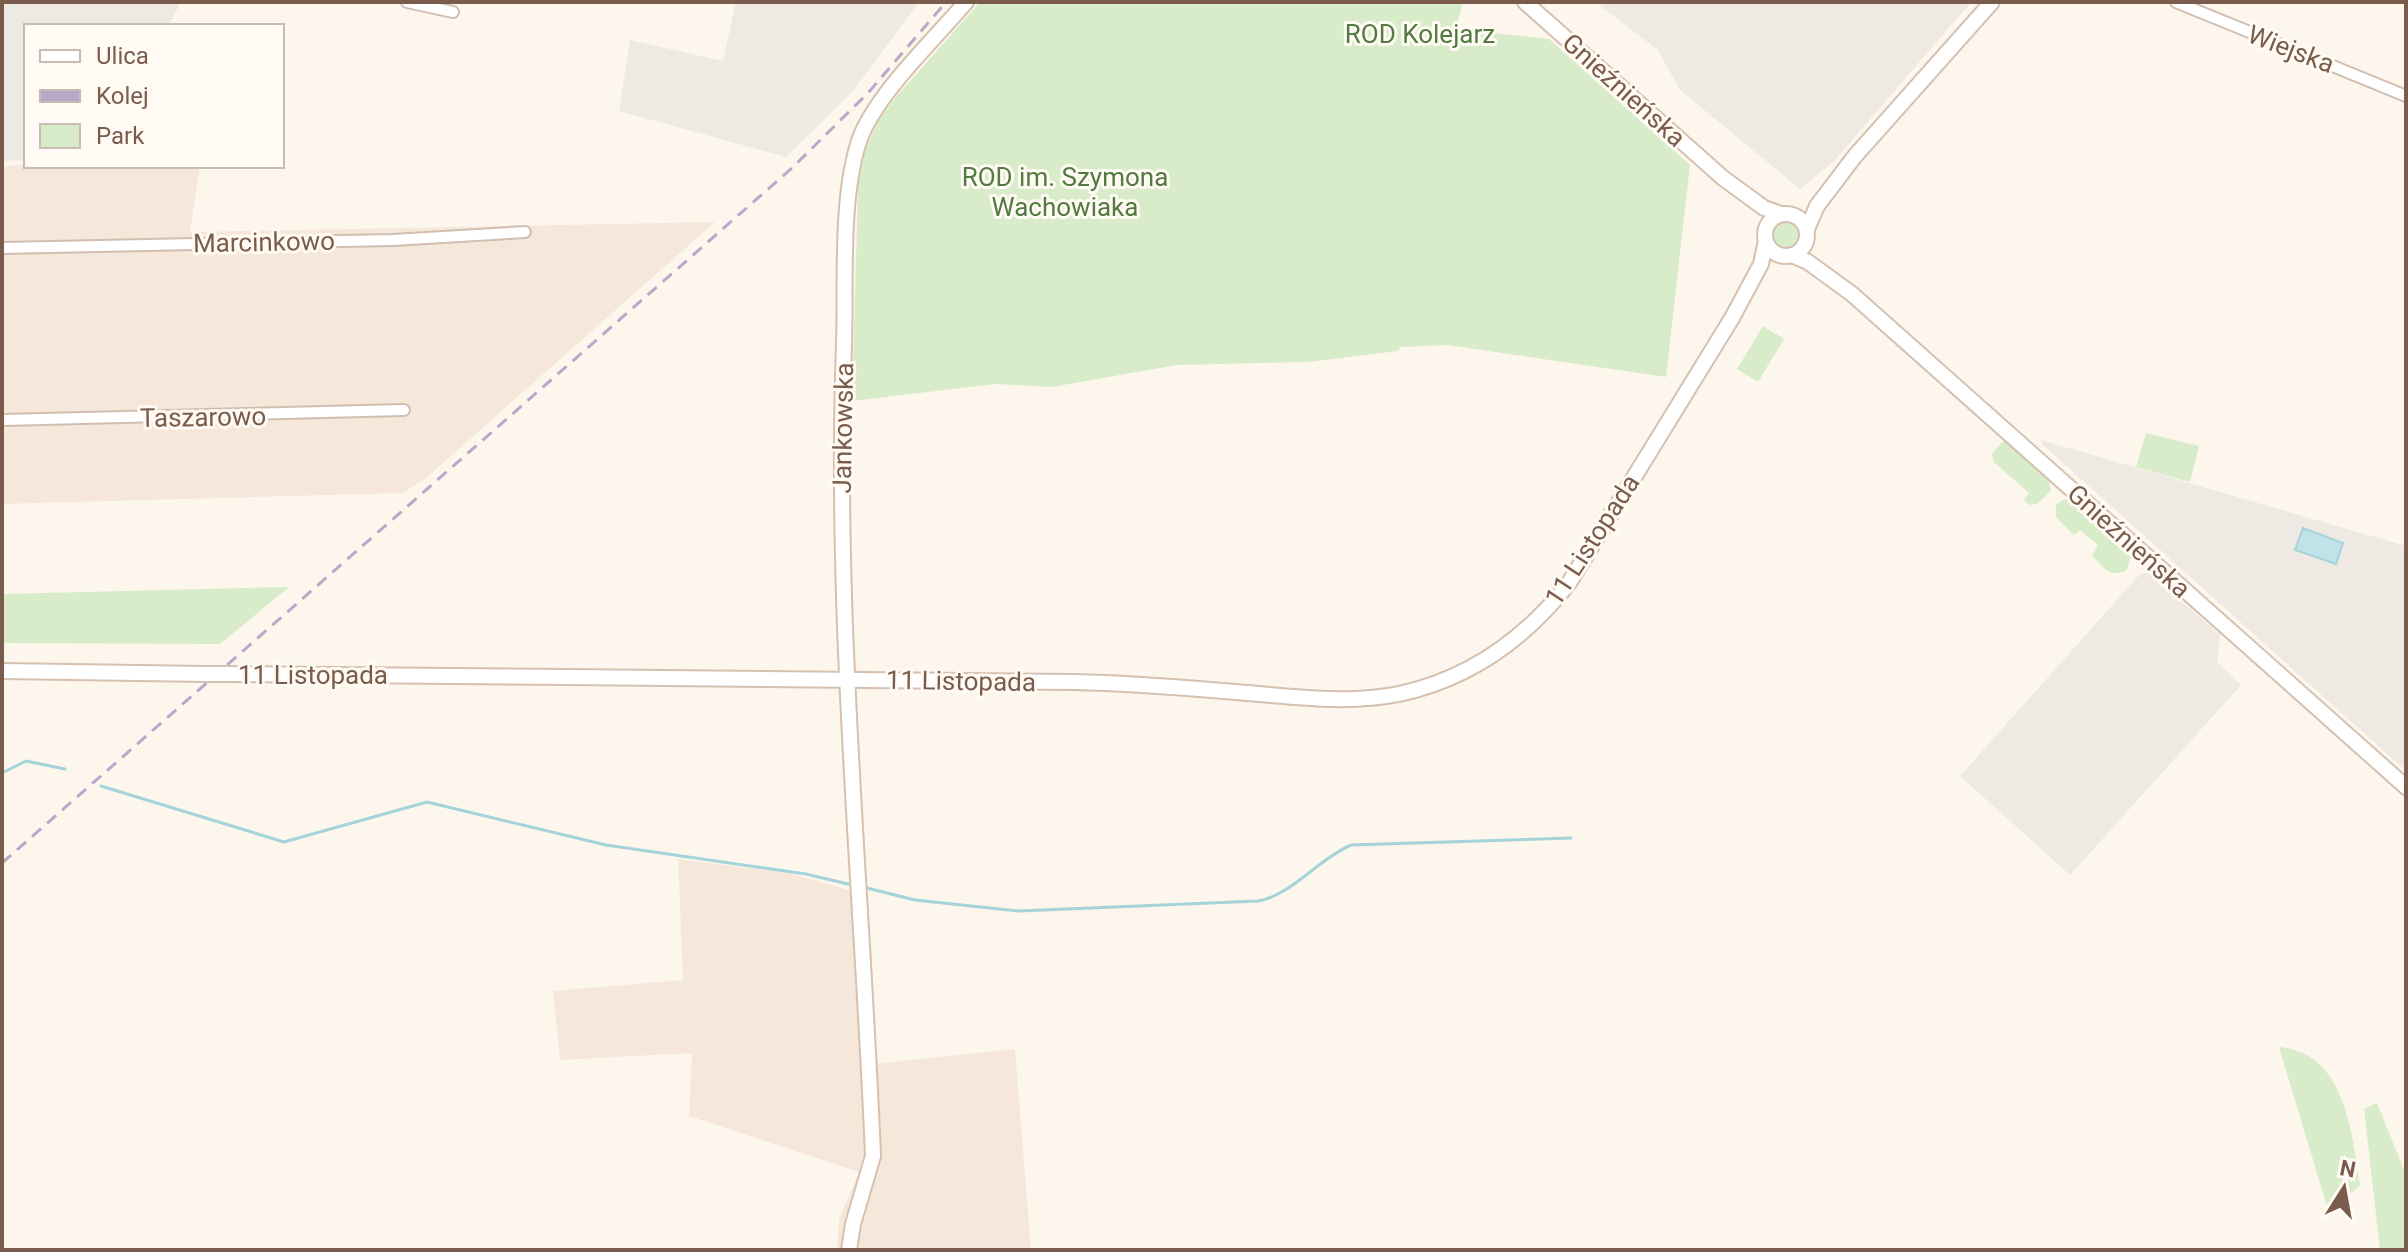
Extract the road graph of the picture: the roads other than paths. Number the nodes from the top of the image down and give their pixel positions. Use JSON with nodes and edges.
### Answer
{"nodes":[{"id":1,"x":407,"y":2,"type":"edge"},
{"id":2,"x":966,"y":2,"type":"edge"},
{"id":3,"x":1525,"y":2,"type":"edge"},
{"id":4,"x":1992,"y":2,"type":"edge"},
{"id":5,"x":2176,"y":2,"type":"edge"},
{"id":6,"x":453,"y":12,"type":"dead end"},
{"id":7,"x":2406,"y":96,"type":"edge"},
{"id":8,"x":1855,"y":156,"type":"junction"},
{"id":9,"x":1723,"y":178,"type":"junction"},
{"id":10,"x":1786,"y":214,"type":"junction"},
{"id":11,"x":525,"y":232,"type":"dead end"},
{"id":12,"x":1807,"y":235,"type":"junction"},
{"id":13,"x":1766,"y":236,"type":"junction"},
{"id":14,"x":2,"y":248,"type":"edge"},
{"id":15,"x":1787,"y":255,"type":"junction"},
{"id":16,"x":1852,"y":294,"type":"junction"},
{"id":17,"x":1732,"y":318,"type":"junction"},
{"id":18,"x":404,"y":410,"type":"dead end"},
{"id":19,"x":2,"y":420,"type":"edge"},
{"id":20,"x":2,"y":671,"type":"edge"},
{"id":21,"x":846,"y":680,"type":"junction"},
{"id":22,"x":2406,"y":787,"type":"edge"},
{"id":23,"x":849,"y":1250,"type":"edge"}],
"edges":[{"from":1,"to":6,"type":"street"},
{"from":2,"to":21,"type":"main road","name":"Jankowska"},
{"from":3,"to":9,"type":"main road","name":"Gnieźnieńska"},
{"from":4,"to":8,"type":"main road"},
{"from":5,"to":7,"type":"street","name":"Wiejska"},
{"from":8,"to":10,"type":"main road"},
{"from":8,"to":12,"type":"main road"},
{"from":9,"to":10,"type":"main road","name":"Gnieźnieńska"},
{"from":9,"to":13,"type":"main road","name":"Gnieźnieńska"},
{"from":10,"to":12,"type":"main road"},
{"from":10,"to":13,"type":"main road"},
{"from":11,"to":14,"type":"street","name":"Marcinkowo"},
{"from":12,"to":15,"type":"main road"},
{"from":12,"to":16,"type":"main road","name":"Gnieźnieńska"},
{"from":13,"to":15,"type":"main road"},
{"from":13,"to":17,"type":"main road","name":"11 Listopada"},
{"from":15,"to":16,"type":"main road","name":"Gnieźnieńska"},
{"from":15,"to":17,"type":"main road","name":"11 Listopada"},
{"from":16,"to":22,"type":"main road","name":"Gnieźnieńska"},
{"from":17,"to":21,"type":"main road","name":"11 Listopada"},
{"from":18,"to":19,"type":"street","name":"Taszarowo"},
{"from":20,"to":21,"type":"main road","name":"11 Listopada","bridge":true},
{"from":21,"to":23,"type":"main road","name":"Jankowska"}]}
